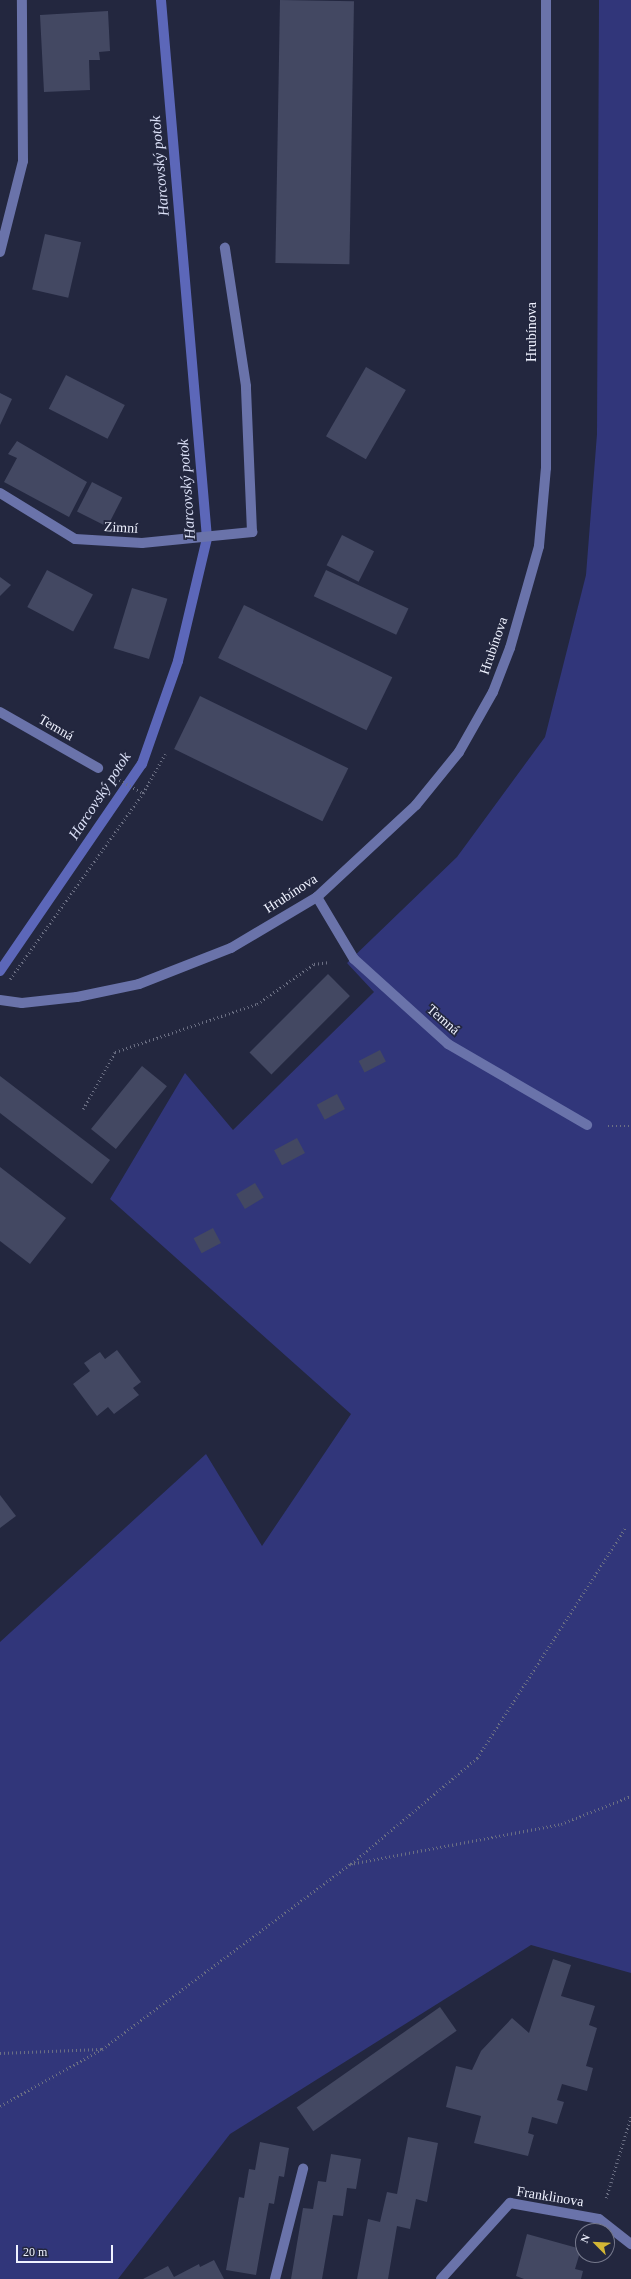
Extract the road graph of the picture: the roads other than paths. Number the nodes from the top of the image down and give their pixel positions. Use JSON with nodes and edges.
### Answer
{"nodes":[{"id":1,"x":22,"y":0,"type":"edge"},
{"id":2,"x":546,"y":0,"type":"edge"},
{"id":3,"x":225,"y":248,"type":"dead end"},
{"id":4,"x":0,"y":252,"type":"edge"},
{"id":5,"x":0,"y":493,"type":"edge"},
{"id":6,"x":0,"y":712,"type":"edge"},
{"id":7,"x":98,"y":768,"type":"road end"},
{"id":8,"x":317,"y":897,"type":"junction"},
{"id":9,"x":0,"y":1000,"type":"edge"},
{"id":10,"x":587,"y":1125,"type":"dead end"},
{"id":11,"x":303,"y":2169,"type":"dead end"},
{"id":12,"x":631,"y":2244,"type":"edge"},
{"id":13,"x":275,"y":2279,"type":"edge"},
{"id":14,"x":440,"y":2279,"type":"edge"}],
"edges":[{"from":1,"to":4,"type":"street"},
{"from":2,"to":8,"type":"street","name":"Hrubínova"},
{"from":3,"to":5,"type":"street","name":"Zimní"},
{"from":6,"to":7,"type":"street","name":"Temná"},
{"from":8,"to":9,"type":"street","name":"Hrubínova"},
{"from":8,"to":10,"type":"street","name":"Temná"},
{"from":11,"to":13,"type":"street"},
{"from":12,"to":14,"type":"street","name":"Franklinova"}]}
